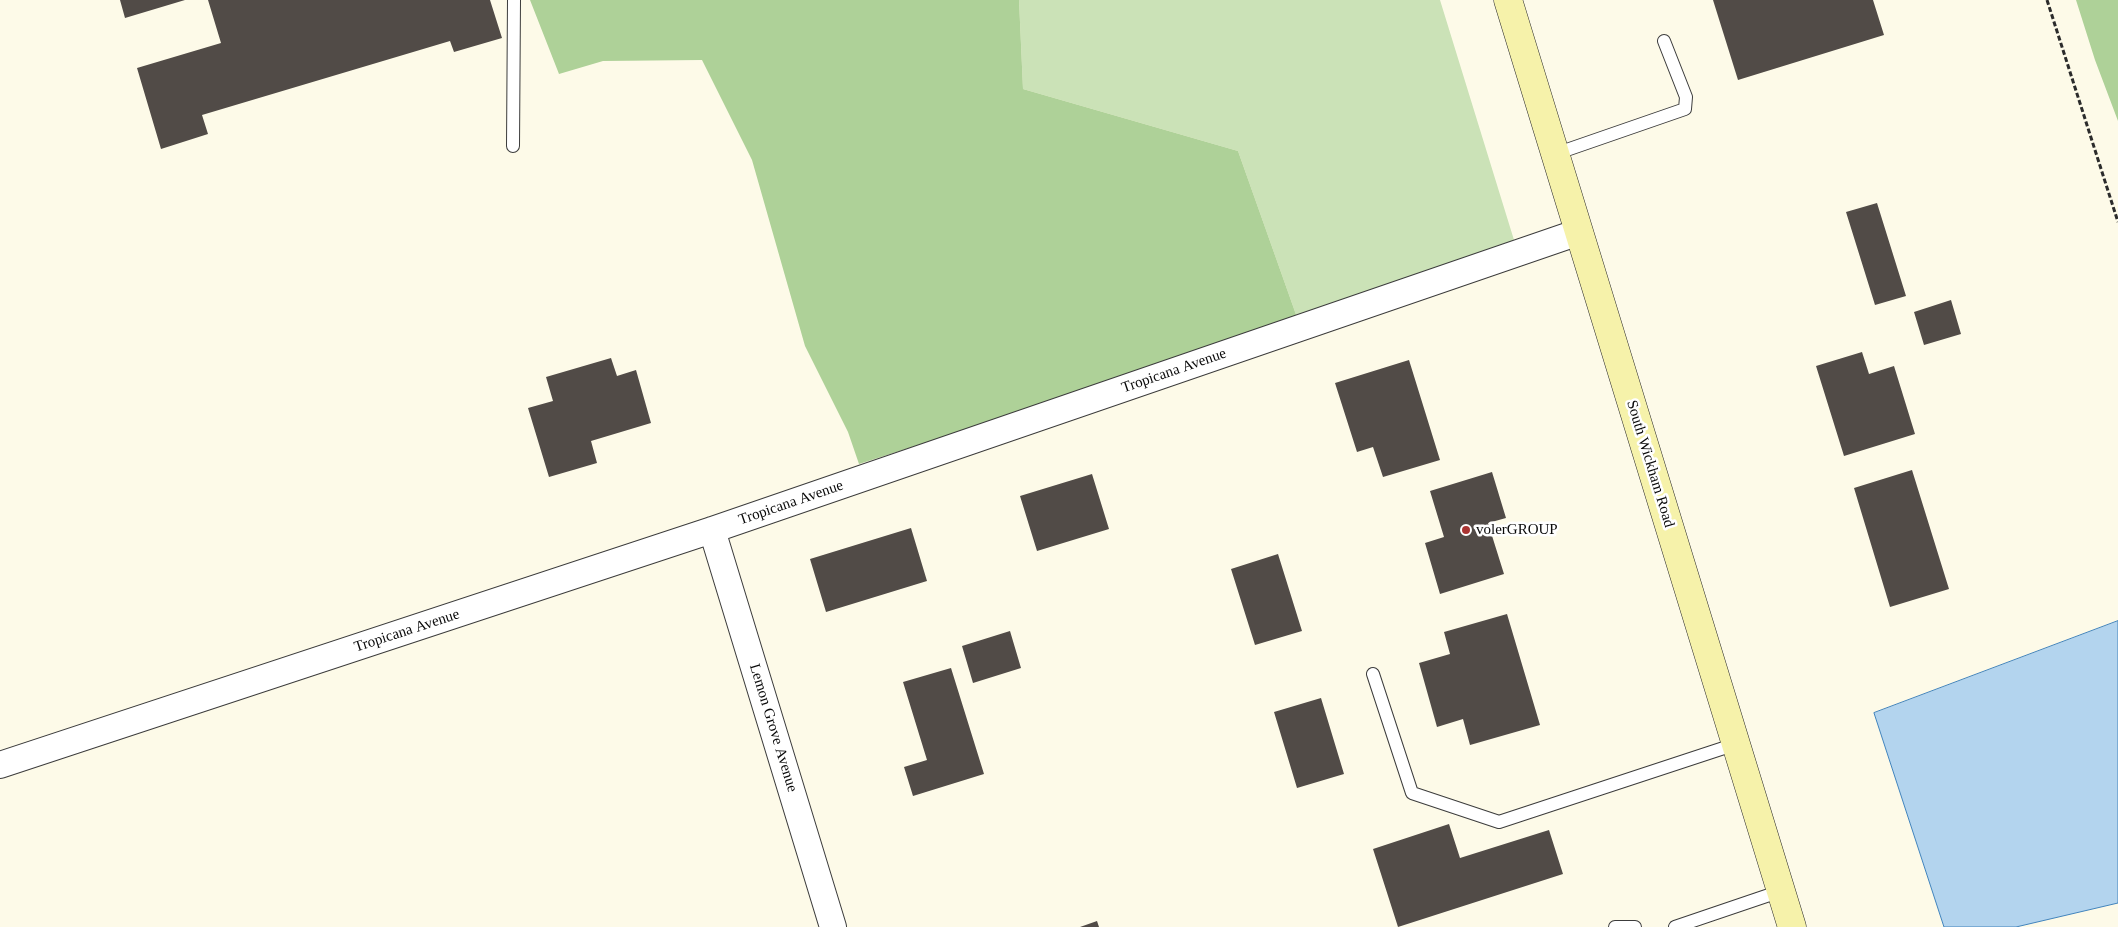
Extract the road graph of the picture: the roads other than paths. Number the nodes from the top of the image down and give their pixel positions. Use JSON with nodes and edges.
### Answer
{"nodes":[{"id":1,"x":514,"y":0,"type":"edge"},
{"id":2,"x":1508,"y":0,"type":"edge"},
{"id":3,"x":1664,"y":41,"type":"dead end"},
{"id":4,"x":512,"y":146,"type":"dead end"},
{"id":5,"x":1555,"y":154,"type":"junction"},
{"id":6,"x":1579,"y":232,"type":"junction"},
{"id":7,"x":712,"y":530,"type":"junction"},
{"id":8,"x":1373,"y":674,"type":"dead end"},
{"id":9,"x":1736,"y":744,"type":"junction"},
{"id":10,"x":0,"y":765,"type":"edge"},
{"id":11,"x":1781,"y":891,"type":"junction"},
{"id":12,"x":833,"y":927,"type":"edge"},
{"id":13,"x":1615,"y":927,"type":"edge"},
{"id":14,"x":1635,"y":927,"type":"edge"},
{"id":15,"x":1675,"y":927,"type":"edge"},
{"id":16,"x":1792,"y":927,"type":"edge"}],
"edges":[{"from":1,"to":4,"type":"lane"},
{"from":2,"to":5,"type":"main road","name":"South Wickham Road"},
{"from":3,"to":5,"type":"lane"},
{"from":5,"to":6,"type":"main road","name":"South Wickham Road"},
{"from":6,"to":7,"type":"street","name":"Tropicana Avenue"},
{"from":6,"to":9,"type":"main road","name":"South Wickham Road"},
{"from":7,"to":10,"type":"street","name":"Tropicana Avenue"},
{"from":7,"to":12,"type":"street","name":"Lemon Grove Avenue"},
{"from":8,"to":9,"type":"lane"},
{"from":9,"to":11,"type":"main road","name":"South Wickham Road"},
{"from":11,"to":15,"type":"lane"},
{"from":11,"to":16,"type":"main road","name":"South Wickham Road"},
{"from":13,"to":14,"type":"lane"}]}
